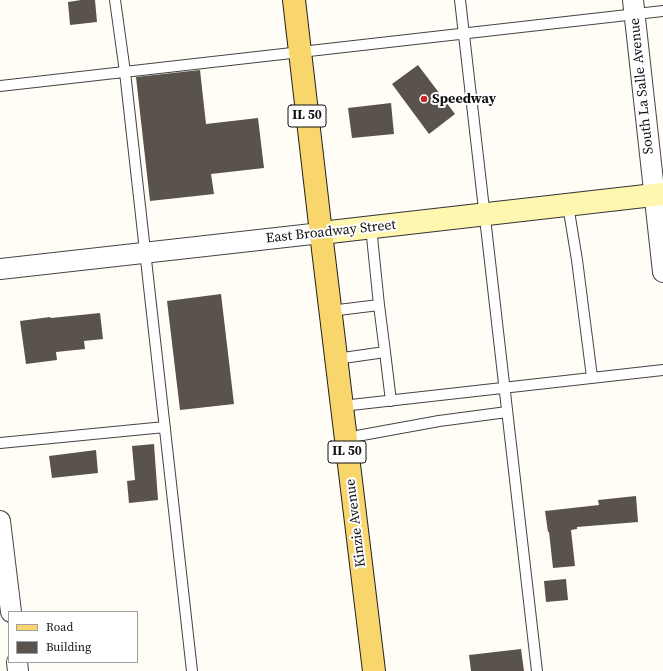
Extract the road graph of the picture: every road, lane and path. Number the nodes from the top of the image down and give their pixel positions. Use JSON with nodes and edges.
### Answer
{"nodes":[{"id":1,"x":115,"y":0,"type":"edge"},
{"id":2,"x":294,"y":0,"type":"edge"},
{"id":3,"x":460,"y":0,"type":"edge"},
{"id":4,"x":634,"y":7,"type":"edge"},
{"id":5,"x":663,"y":11,"type":"edge"},
{"id":6,"x":464,"y":33,"type":"junction"},
{"id":7,"x":300,"y":52,"type":"junction"},
{"id":8,"x":125,"y":72,"type":"junction"},
{"id":9,"x":0,"y":86,"type":"edge"},
{"id":10,"x":659,"y":195,"type":"edge"},
{"id":11,"x":568,"y":205,"type":"junction"},
{"id":12,"x":485,"y":214,"type":"junction"},
{"id":13,"x":371,"y":227,"type":"junction"},
{"id":14,"x":321,"y":233,"type":"junction"},
{"id":15,"x":145,"y":253,"type":"junction"},
{"id":16,"x":0,"y":269,"type":"edge"},
{"id":17,"x":663,"y":272,"type":"edge"},
{"id":18,"x":379,"y":305,"type":"junction"},
{"id":19,"x":330,"y":311,"type":"junction"},
{"id":20,"x":384,"y":352,"type":"junction"},
{"id":21,"x":336,"y":359,"type":"junction"},
{"id":22,"x":663,"y":370,"type":"edge"},
{"id":23,"x":592,"y":377,"type":"junction"},
{"id":24,"x":505,"y":388,"type":"junction"},
{"id":25,"x":391,"y":401,"type":"junction"},
{"id":26,"x":342,"y":406,"type":"junction"},
{"id":27,"x":507,"y":412,"type":"junction"},
{"id":28,"x":165,"y":427,"type":"junction"},
{"id":29,"x":346,"y":438,"type":"junction"},
{"id":30,"x":0,"y":443,"type":"edge"},
{"id":31,"x":0,"y":521,"type":"edge"},
{"id":32,"x":11,"y":611,"type":"edge"},
{"id":33,"x":192,"y":671,"type":"edge"},
{"id":34,"x":374,"y":671,"type":"edge"},
{"id":35,"x":537,"y":671,"type":"edge"}],
"edges":[{"from":1,"to":8,"type":"lane"},
{"from":2,"to":7,"type":"main road","number":"IL 50"},
{"from":3,"to":6,"type":"lane"},
{"from":4,"to":5,"type":"lane"},
{"from":4,"to":6,"type":"lane"},
{"from":4,"to":10,"type":"street","name":"South La Salle Avenue"},
{"from":6,"to":7,"type":"lane"},
{"from":6,"to":12,"type":"lane"},
{"from":7,"to":8,"type":"lane"},
{"from":7,"to":14,"type":"main road","number":"IL 50"},
{"from":8,"to":9,"type":"lane"},
{"from":8,"to":15,"type":"lane"},
{"from":10,"to":11,"type":"main road","name":"East Broadway Street"},
{"from":10,"to":17,"type":"street","name":"South La Salle Avenue"},
{"from":11,"to":12,"type":"main road","name":"East Broadway Street"},
{"from":11,"to":23,"type":"lane"},
{"from":12,"to":13,"type":"main road","name":"East Broadway Street"},
{"from":12,"to":24,"type":"lane"},
{"from":13,"to":14,"type":"main road","name":"East Broadway Street"},
{"from":13,"to":18,"type":"lane"},
{"from":14,"to":15,"type":"street","name":"East Broadway Street"},
{"from":14,"to":19,"type":"main road","name":"Kinzie Avenue","number":"IL 50"},
{"from":15,"to":16,"type":"street","name":"East Broadway Street"},
{"from":15,"to":28,"type":"lane"},
{"from":18,"to":19,"type":"lane"},
{"from":18,"to":20,"type":"lane"},
{"from":19,"to":21,"type":"main road","name":"Kinzie Avenue","number":"IL 50"},
{"from":20,"to":21,"type":"lane"},
{"from":20,"to":25,"type":"lane"},
{"from":21,"to":26,"type":"main road","name":"Kinzie Avenue","number":"IL 50"},
{"from":22,"to":23,"type":"lane"},
{"from":23,"to":24,"type":"lane"},
{"from":24,"to":25,"type":"lane"},
{"from":24,"to":27,"type":"lane"},
{"from":25,"to":26,"type":"lane"},
{"from":26,"to":29,"type":"main road","name":"Kinzie Avenue","number":"IL 50"},
{"from":27,"to":29,"type":"lane"},
{"from":27,"to":35,"type":"lane"},
{"from":28,"to":30,"type":"lane"},
{"from":28,"to":33,"type":"lane"},
{"from":29,"to":34,"type":"main road","name":"Kinzie Avenue","number":"IL 50"},
{"from":31,"to":32,"type":"street"}]}
